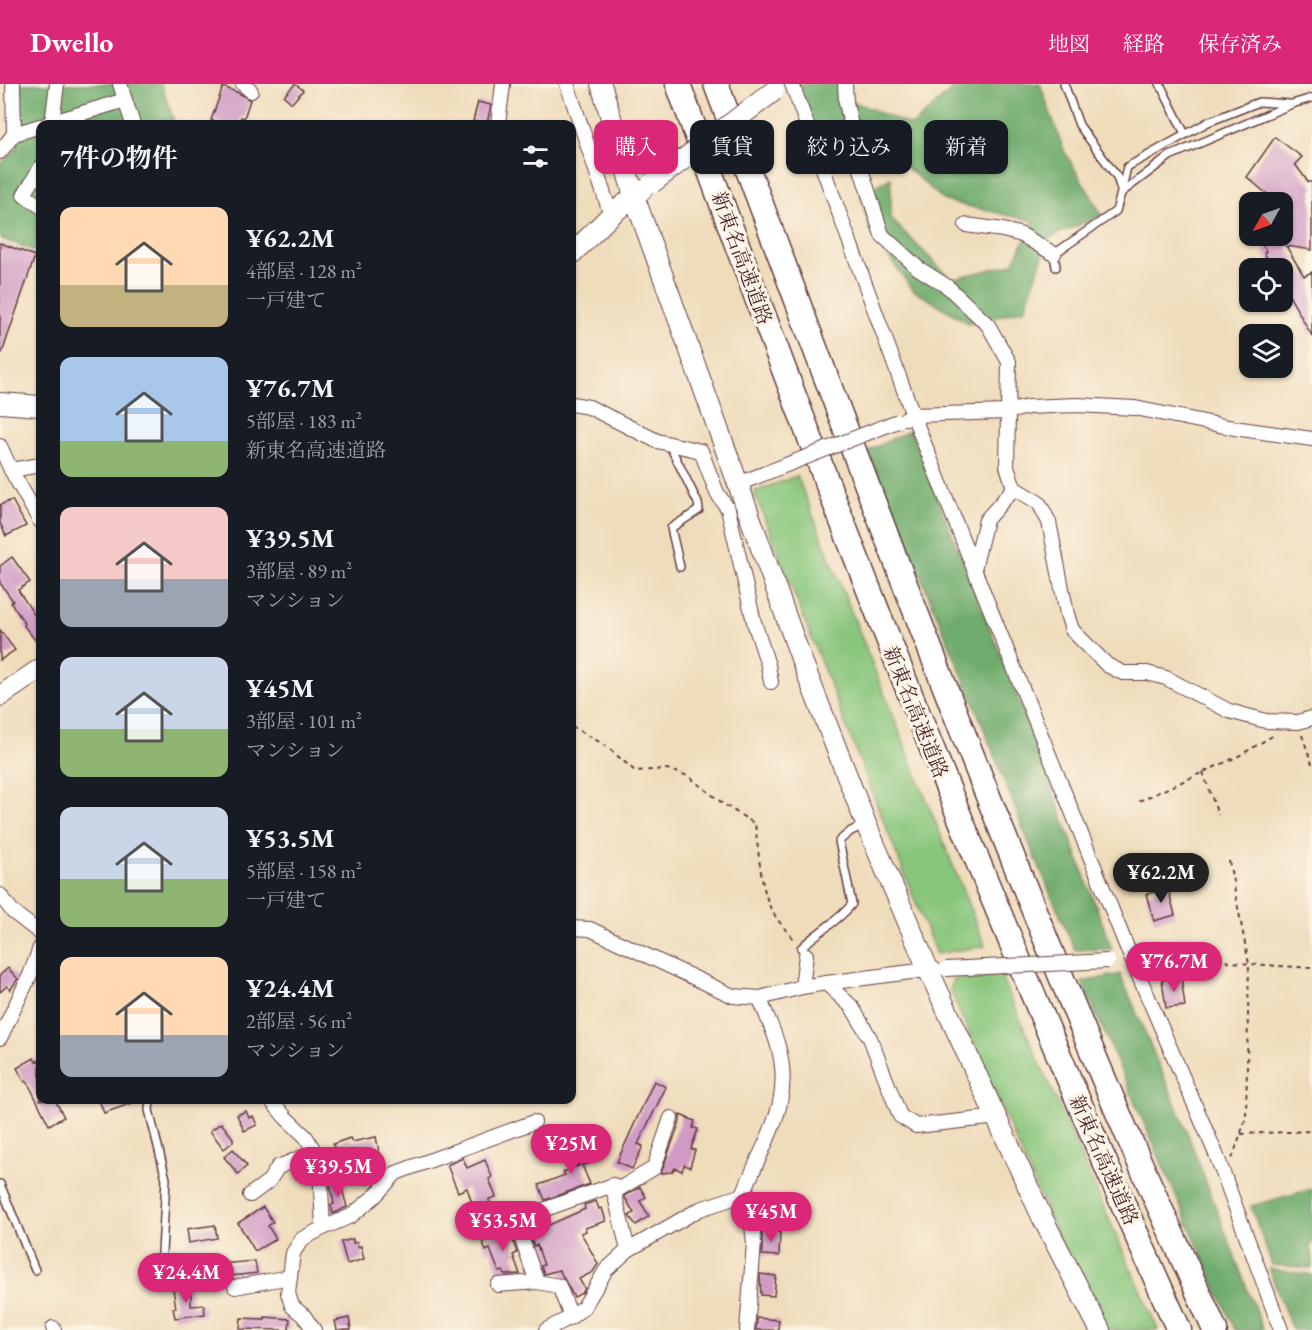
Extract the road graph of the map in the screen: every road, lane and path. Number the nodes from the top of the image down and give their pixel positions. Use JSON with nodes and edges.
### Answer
{"nodes":[{"id":1,"x":13,"y":84,"type":"edge"},
{"id":2,"x":57,"y":84,"type":"edge"},
{"id":3,"x":120,"y":84,"type":"edge"},
{"id":4,"x":503,"y":84,"type":"edge"},
{"id":5,"x":567,"y":84,"type":"edge"},
{"id":6,"x":601,"y":84,"type":"edge"},
{"id":7,"x":678,"y":84,"type":"edge"},
{"id":8,"x":716,"y":84,"type":"edge"},
{"id":9,"x":845,"y":84,"type":"edge"},
{"id":10,"x":1064,"y":84,"type":"edge"},
{"id":11,"x":1160,"y":84,"type":"edge"},
{"id":12,"x":784,"y":86,"type":"edge"},
{"id":13,"x":1312,"y":98,"type":"edge"},
{"id":14,"x":124,"y":100,"type":"junction"},
{"id":15,"x":1292,"y":104,"type":"junction"},
{"id":16,"x":47,"y":120,"type":"edge"},
{"id":17,"x":73,"y":120,"type":"edge"},
{"id":18,"x":132,"y":120,"type":"edge"},
{"id":19,"x":498,"y":120,"type":"edge"},
{"id":20,"x":36,"y":128,"type":"edge"},
{"id":21,"x":14,"y":134,"type":"junction"},
{"id":22,"x":1185,"y":134,"type":"junction"},
{"id":23,"x":0,"y":152,"type":"edge"},
{"id":24,"x":36,"y":175,"type":"edge"},
{"id":25,"x":1121,"y":192,"type":"junction"},
{"id":26,"x":634,"y":196,"type":"junction"},
{"id":27,"x":36,"y":203,"type":"edge"},
{"id":28,"x":611,"y":215,"type":"junction"},
{"id":29,"x":966,"y":225,"type":"dead end"},
{"id":30,"x":576,"y":250,"type":"edge"},
{"id":31,"x":1055,"y":260,"type":"joint"},
{"id":32,"x":0,"y":403,"type":"edge"},
{"id":33,"x":576,"y":405,"type":"edge"},
{"id":34,"x":36,"y":406,"type":"edge"},
{"id":35,"x":1007,"y":412,"type":"junction"},
{"id":36,"x":914,"y":415,"type":"junction"},
{"id":37,"x":1312,"y":439,"type":"edge"},
{"id":38,"x":669,"y":444,"type":"junction"},
{"id":39,"x":0,"y":446,"type":"edge"},
{"id":40,"x":36,"y":466,"type":"edge"},
{"id":41,"x":11,"y":470,"type":"junction"},
{"id":42,"x":743,"y":482,"type":"junction"},
{"id":43,"x":1014,"y":488,"type":"junction"},
{"id":44,"x":717,"y":493,"type":"junction"},
{"id":45,"x":36,"y":514,"type":"edge"},
{"id":46,"x":680,"y":567,"type":"dead end"},
{"id":47,"x":974,"y":569,"type":"junction"},
{"id":48,"x":36,"y":672,"type":"edge"},
{"id":49,"x":771,"y":682,"type":"dead end"},
{"id":50,"x":0,"y":696,"type":"edge"},
{"id":51,"x":1312,"y":718,"type":"edge"},
{"id":52,"x":1280,"y":721,"type":"junction"},
{"id":53,"x":1298,"y":722,"type":"junction"},
{"id":54,"x":576,"y":728,"type":"edge"},
{"id":55,"x":1312,"y":764,"type":"edge"},
{"id":56,"x":1203,"y":772,"type":"junction"},
{"id":57,"x":1139,"y":801,"type":"dead end"},
{"id":58,"x":1218,"y":815,"type":"dead end"},
{"id":59,"x":866,"y":824,"type":"junction"},
{"id":60,"x":1229,"y":861,"type":"dead end"},
{"id":61,"x":0,"y":895,"type":"edge"},
{"id":62,"x":576,"y":928,"type":"edge"},
{"id":63,"x":36,"y":930,"type":"edge"},
{"id":64,"x":804,"y":951,"type":"junction"},
{"id":65,"x":36,"y":959,"type":"edge"},
{"id":66,"x":1132,"y":960,"type":"junction"},
{"id":67,"x":1249,"y":964,"type":"junction"},
{"id":68,"x":1312,"y":968,"type":"edge"},
{"id":69,"x":937,"y":969,"type":"junction"},
{"id":70,"x":826,"y":983,"type":"junction"},
{"id":71,"x":802,"y":987,"type":"junction"},
{"id":72,"x":760,"y":998,"type":"junction"},
{"id":73,"x":0,"y":1038,"type":"edge"},
{"id":74,"x":150,"y":1104,"type":"edge"},
{"id":75,"x":274,"y":1104,"type":"edge"},
{"id":76,"x":671,"y":1118,"type":"dead end"},
{"id":77,"x":998,"y":1118,"type":"junction"},
{"id":78,"x":534,"y":1122,"type":"dead end"},
{"id":79,"x":1312,"y":1131,"type":"edge"},
{"id":80,"x":1241,"y":1134,"type":"junction"},
{"id":81,"x":315,"y":1152,"type":"junction"},
{"id":82,"x":1219,"y":1166,"type":"junction"},
{"id":83,"x":0,"y":1184,"type":"edge"},
{"id":84,"x":614,"y":1192,"type":"junction"},
{"id":85,"x":250,"y":1195,"type":"dead end"},
{"id":86,"x":743,"y":1195,"type":"junction"},
{"id":87,"x":323,"y":1228,"type":"junction"},
{"id":88,"x":628,"y":1250,"type":"junction"},
{"id":89,"x":35,"y":1270,"type":"dead end"},
{"id":90,"x":161,"y":1270,"type":"dead end"},
{"id":91,"x":291,"y":1277,"type":"junction"},
{"id":92,"x":537,"y":1282,"type":"junction"},
{"id":93,"x":498,"y":1285,"type":"dead end"},
{"id":94,"x":235,"y":1287,"type":"dead end"},
{"id":95,"x":571,"y":1317,"type":"junction"},
{"id":96,"x":314,"y":1330,"type":"edge"},
{"id":97,"x":546,"y":1330,"type":"edge"},
{"id":98,"x":747,"y":1330,"type":"edge"},
{"id":99,"x":1101,"y":1330,"type":"edge"},
{"id":100,"x":1179,"y":1330,"type":"edge"},
{"id":101,"x":1215,"y":1330,"type":"edge"},
{"id":102,"x":1281,"y":1330,"type":"edge"}],
"edges":[{"from":1,"to":21,"type":"street"},
{"from":2,"to":16,"type":"street"},
{"from":3,"to":14,"type":"street"},
{"from":4,"to":19,"type":"street"},
{"from":5,"to":28,"type":"street"},
{"from":6,"to":26,"type":"street"},
{"from":7,"to":100,"type":"highway","name":"新東名高速道路"},
{"from":8,"to":101,"type":"highway","name":"新東名高速道路"},
{"from":9,"to":35,"type":"street"},
{"from":10,"to":25,"type":"lane"},
{"from":11,"to":22,"type":"lane"},
{"from":12,"to":26,"type":"street","bridge":true},
{"from":12,"to":36,"type":"street"},
{"from":13,"to":15,"type":"lane"},
{"from":14,"to":17,"type":"street"},
{"from":14,"to":18,"type":"street"},
{"from":15,"to":22,"type":"lane"},
{"from":15,"to":25,"type":"lane"},
{"from":20,"to":21,"type":"street"},
{"from":21,"to":23,"type":"street"},
{"from":22,"to":25,"type":"lane"},
{"from":24,"to":27,"type":"street"},
{"from":25,"to":31,"type":"lane"},
{"from":26,"to":28,"type":"street"},
{"from":26,"to":42,"type":"street"},
{"from":28,"to":30,"type":"street"},
{"from":29,"to":31,"type":"street"},
{"from":32,"to":34,"type":"street"},
{"from":33,"to":38,"type":"street"},
{"from":35,"to":36,"type":"street"},
{"from":35,"to":37,"type":"street"},
{"from":35,"to":43,"type":"street"},
{"from":36,"to":42,"type":"street","bridge":true},
{"from":36,"to":47,"type":"street"},
{"from":38,"to":44,"type":"street"},
{"from":38,"to":46,"type":"lane"},
{"from":39,"to":41,"type":"street"},
{"from":40,"to":41,"type":"street"},
{"from":41,"to":45,"type":"street"},
{"from":42,"to":44,"type":"street"},
{"from":42,"to":59,"type":"street"},
{"from":43,"to":47,"type":"street"},
{"from":43,"to":52,"type":"street"},
{"from":44,"to":49,"type":"street"},
{"from":47,"to":66,"type":"street"},
{"from":48,"to":50,"type":"street"},
{"from":51,"to":53,"type":"street"},
{"from":52,"to":53,"type":"street"},
{"from":52,"to":56,"type":"path"},
{"from":53,"to":55,"type":"path"},
{"from":54,"to":64,"type":"path"},
{"from":56,"to":57,"type":"path"},
{"from":56,"to":58,"type":"path"},
{"from":59,"to":64,"type":"lane"},
{"from":59,"to":69,"type":"street"},
{"from":60,"to":67,"type":"path"},
{"from":61,"to":63,"type":"street"},
{"from":62,"to":72,"type":"street"},
{"from":64,"to":71,"type":"street"},
{"from":65,"to":73,"type":"street"},
{"from":66,"to":67,"type":"path"},
{"from":66,"to":69,"type":"street","bridge":true},
{"from":66,"to":82,"type":"street"},
{"from":67,"to":68,"type":"path"},
{"from":67,"to":80,"type":"path"},
{"from":69,"to":70,"type":"street"},
{"from":69,"to":77,"type":"street"},
{"from":70,"to":71,"type":"street"},
{"from":70,"to":77,"type":"street"},
{"from":71,"to":72,"type":"street"},
{"from":72,"to":86,"type":"street"},
{"from":74,"to":90,"type":"lane"},
{"from":75,"to":81,"type":"street"},
{"from":76,"to":84,"type":"street"},
{"from":77,"to":99,"type":"street"},
{"from":78,"to":87,"type":"street"},
{"from":79,"to":80,"type":"path"},
{"from":80,"to":82,"type":"path"},
{"from":81,"to":85,"type":"street"},
{"from":81,"to":87,"type":"street"},
{"from":82,"to":102,"type":"street"},
{"from":83,"to":89,"type":"lane"},
{"from":84,"to":88,"type":"street"},
{"from":84,"to":92,"type":"street"},
{"from":86,"to":88,"type":"street"},
{"from":86,"to":98,"type":"street"},
{"from":87,"to":91,"type":"street"},
{"from":88,"to":95,"type":"street"},
{"from":91,"to":94,"type":"street"},
{"from":91,"to":96,"type":"street"},
{"from":92,"to":93,"type":"street"},
{"from":92,"to":95,"type":"street"},
{"from":95,"to":97,"type":"street"}]}
